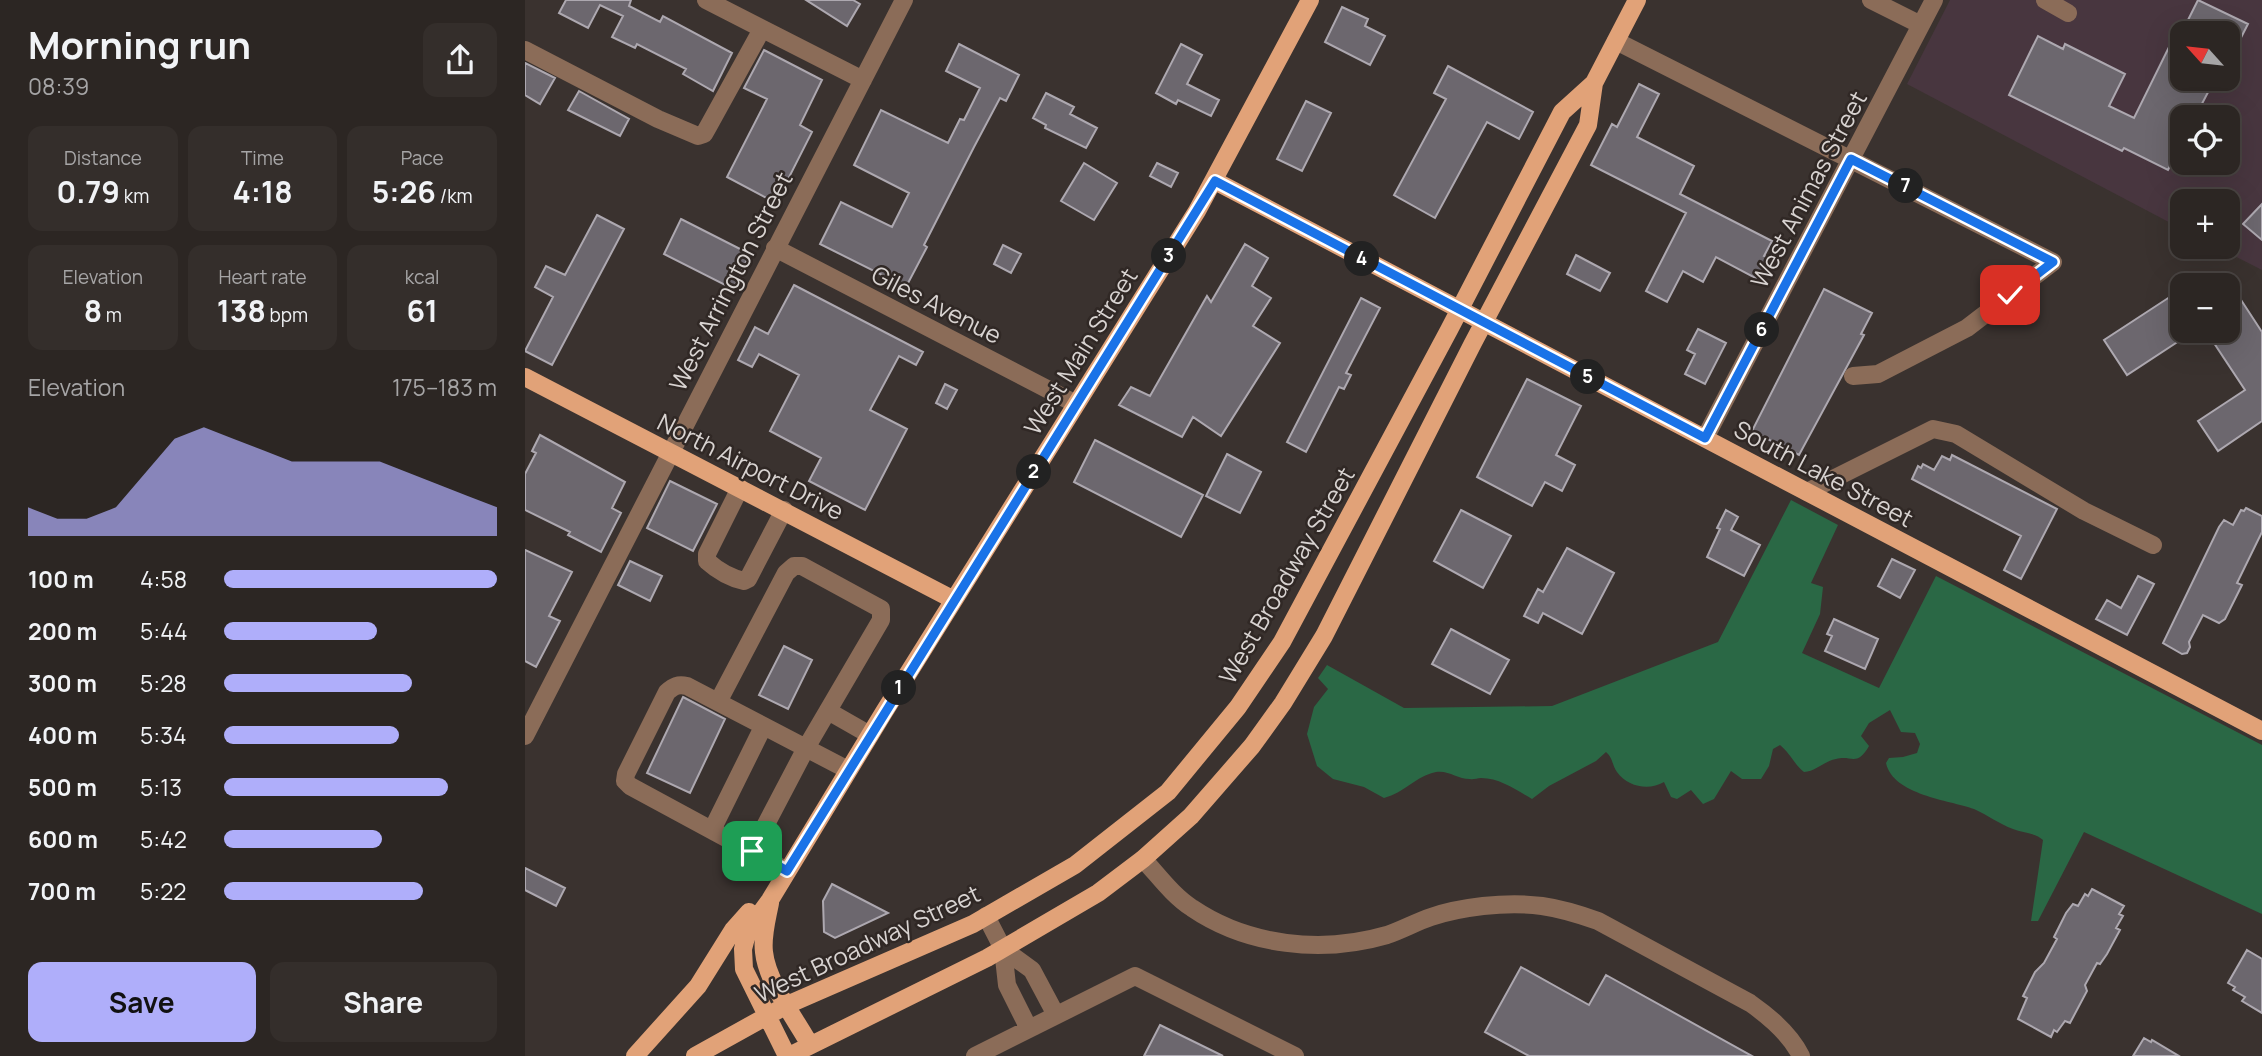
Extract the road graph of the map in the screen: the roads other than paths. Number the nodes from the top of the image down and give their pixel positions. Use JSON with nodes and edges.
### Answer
{"nodes":[{"id":1,"x":706,"y":0,"type":"edge"},
{"id":2,"x":904,"y":0,"type":"edge"},
{"id":3,"x":1310,"y":0,"type":"edge"},
{"id":4,"x":1637,"y":0,"type":"edge"},
{"id":5,"x":1871,"y":0,"type":"edge"},
{"id":6,"x":1934,"y":0,"type":"edge"},
{"id":7,"x":2045,"y":0,"type":"edge"},
{"id":8,"x":2068,"y":13,"type":"dead end"},
{"id":9,"x":1921,"y":26,"type":"junction"},
{"id":10,"x":762,"y":29,"type":"junction"},
{"id":11,"x":1616,"y":41,"type":"junction"},
{"id":12,"x":525,"y":50,"type":"edge"},
{"id":13,"x":863,"y":80,"type":"junction"},
{"id":14,"x":1594,"y":83,"type":"junction"},
{"id":15,"x":1851,"y":159,"type":"junction"},
{"id":16,"x":1215,"y":181,"type":"junction"},
{"id":17,"x":775,"y":248,"type":"junction"},
{"id":18,"x":1459,"y":311,"type":"junction"},
{"id":19,"x":1484,"y":322,"type":"junction"},
{"id":20,"x":1853,"y":376,"type":"dead end"},
{"id":21,"x":525,"y":377,"type":"edge"},
{"id":22,"x":1076,"y":404,"type":"junction"},
{"id":23,"x":1705,"y":438,"type":"junction"},
{"id":24,"x":670,"y":452,"type":"junction"},
{"id":25,"x":740,"y":488,"type":"junction"},
{"id":26,"x":1807,"y":492,"type":"junction"},
{"id":27,"x":784,"y":510,"type":"junction"},
{"id":28,"x":2153,"y":545,"type":"dead end"},
{"id":29,"x":954,"y":600,"type":"junction"},
{"id":30,"x":718,"y":702,"type":"junction"},
{"id":31,"x":828,"y":711,"type":"junction"},
{"id":32,"x":764,"y":727,"type":"junction"},
{"id":33,"x":2262,"y":730,"type":"edge"},
{"id":34,"x":870,"y":735,"type":"junction"},
{"id":35,"x":525,"y":736,"type":"edge"},
{"id":36,"x":806,"y":748,"type":"junction"},
{"id":37,"x":848,"y":770,"type":"junction"},
{"id":38,"x":712,"y":830,"type":"junction"},
{"id":39,"x":752,"y":851,"type":"junction"},
{"id":40,"x":1143,"y":859,"type":"junction"},
{"id":41,"x":787,"y":871,"type":"junction"},
{"id":42,"x":770,"y":900,"type":"junction"},
{"id":43,"x":986,"y":916,"type":"junction"},
{"id":44,"x":1003,"y":949,"type":"junction"},
{"id":45,"x":787,"y":1005,"type":"junction"},
{"id":46,"x":766,"y":1015,"type":"junction"},
{"id":47,"x":1056,"y":1015,"type":"junction"},
{"id":48,"x":1029,"y":1029,"type":"junction"},
{"id":49,"x":813,"y":1051,"type":"edge"},
{"id":50,"x":635,"y":1056,"type":"edge"},
{"id":51,"x":695,"y":1056,"type":"edge"},
{"id":52,"x":788,"y":1056,"type":"edge"},
{"id":53,"x":975,"y":1056,"type":"edge"},
{"id":54,"x":1295,"y":1056,"type":"edge"},
{"id":55,"x":1801,"y":1056,"type":"edge"}],
"edges":[{"from":1,"to":10,"type":"street"},
{"from":2,"to":13,"type":"street","name":"West Arrington Street"},
{"from":3,"to":16,"type":"main road","name":"West Main Street"},
{"from":4,"to":11,"type":"main road","name":"West Broadway Street"},
{"from":5,"to":9,"type":"street"},
{"from":6,"to":9,"type":"street","name":"West Animas Street"},
{"from":7,"to":8,"type":"street"},
{"from":9,"to":15,"type":"street","name":"West Animas Street"},
{"from":10,"to":12,"type":"street"},
{"from":10,"to":13,"type":"street"},
{"from":11,"to":14,"type":"main road","name":"West Broadway Street"},
{"from":11,"to":15,"type":"street"},
{"from":13,"to":17,"type":"street","name":"West Arrington Street"},
{"from":14,"to":18,"type":"main road","name":"West Broadway Street"},
{"from":14,"to":19,"type":"main road","name":"West Broadway Street"},
{"from":15,"to":20,"type":"street"},
{"from":15,"to":23,"type":"street","name":"West Animas Street"},
{"from":16,"to":18,"type":"main road","name":"South Lake Street"},
{"from":16,"to":22,"type":"main road","name":"West Main Street"},
{"from":17,"to":22,"type":"street","name":"Giles Avenue"},
{"from":17,"to":24,"type":"street","name":"West Arrington Street"},
{"from":18,"to":19,"type":"main road","name":"South Lake Street"},
{"from":18,"to":43,"type":"main road","name":"West Broadway Street"},
{"from":19,"to":23,"type":"main road","name":"South Lake Street"},
{"from":19,"to":40,"type":"main road","name":"West Broadway Street"},
{"from":21,"to":24,"type":"main road","name":"North Airport Drive"},
{"from":22,"to":29,"type":"main road","name":"West Main Street"},
{"from":23,"to":26,"type":"main road","name":"South Lake Street"},
{"from":24,"to":25,"type":"main road","name":"North Airport Drive"},
{"from":24,"to":35,"type":"street","name":"West Arrington Street"},
{"from":25,"to":27,"type":"main road","name":"North Airport Drive"},
{"from":25,"to":27,"type":"street"},
{"from":26,"to":28,"type":"street"},
{"from":26,"to":33,"type":"main road","name":"South Lake Street"},
{"from":27,"to":29,"type":"main road","name":"North Airport Drive"},
{"from":29,"to":34,"type":"main road","name":"West Main Street"},
{"from":30,"to":31,"type":"street"},
{"from":30,"to":32,"type":"street"},
{"from":30,"to":38,"type":"street"},
{"from":31,"to":34,"type":"street"},
{"from":31,"to":36,"type":"street"},
{"from":32,"to":36,"type":"street"},
{"from":32,"to":38,"type":"street"},
{"from":34,"to":37,"type":"main road","name":"West Main Street"},
{"from":36,"to":37,"type":"street"},
{"from":36,"to":39,"type":"street"},
{"from":37,"to":41,"type":"main road","name":"West Main Street"},
{"from":38,"to":39,"type":"street"},
{"from":39,"to":41,"type":"street"},
{"from":40,"to":44,"type":"main road","name":"West Broadway Street"},
{"from":40,"to":55,"type":"street"},
{"from":41,"to":42,"type":"main road","name":"West Main Street"},
{"from":41,"to":50,"type":"main road"},
{"from":42,"to":45,"type":"main road","name":"West Main Street"},
{"from":42,"to":46,"type":"main road","name":"West Main Street"},
{"from":43,"to":44,"type":"street"},
{"from":43,"to":45,"type":"main road","name":"West Broadway Street"},
{"from":44,"to":47,"type":"street"},
{"from":44,"to":48,"type":"street"},
{"from":44,"to":49,"type":"main road","name":"West Broadway Street"},
{"from":45,"to":46,"type":"main road","name":"West Broadway Street"},
{"from":45,"to":49,"type":"main road","name":"West Main Street"},
{"from":46,"to":51,"type":"main road","name":"West Broadway Street"},
{"from":46,"to":52,"type":"main road","name":"West Main Street"},
{"from":47,"to":48,"type":"street"},
{"from":47,"to":54,"type":"street"},
{"from":48,"to":53,"type":"street"},
{"from":49,"to":52,"type":"main road","name":"West Broadway Street"}]}
